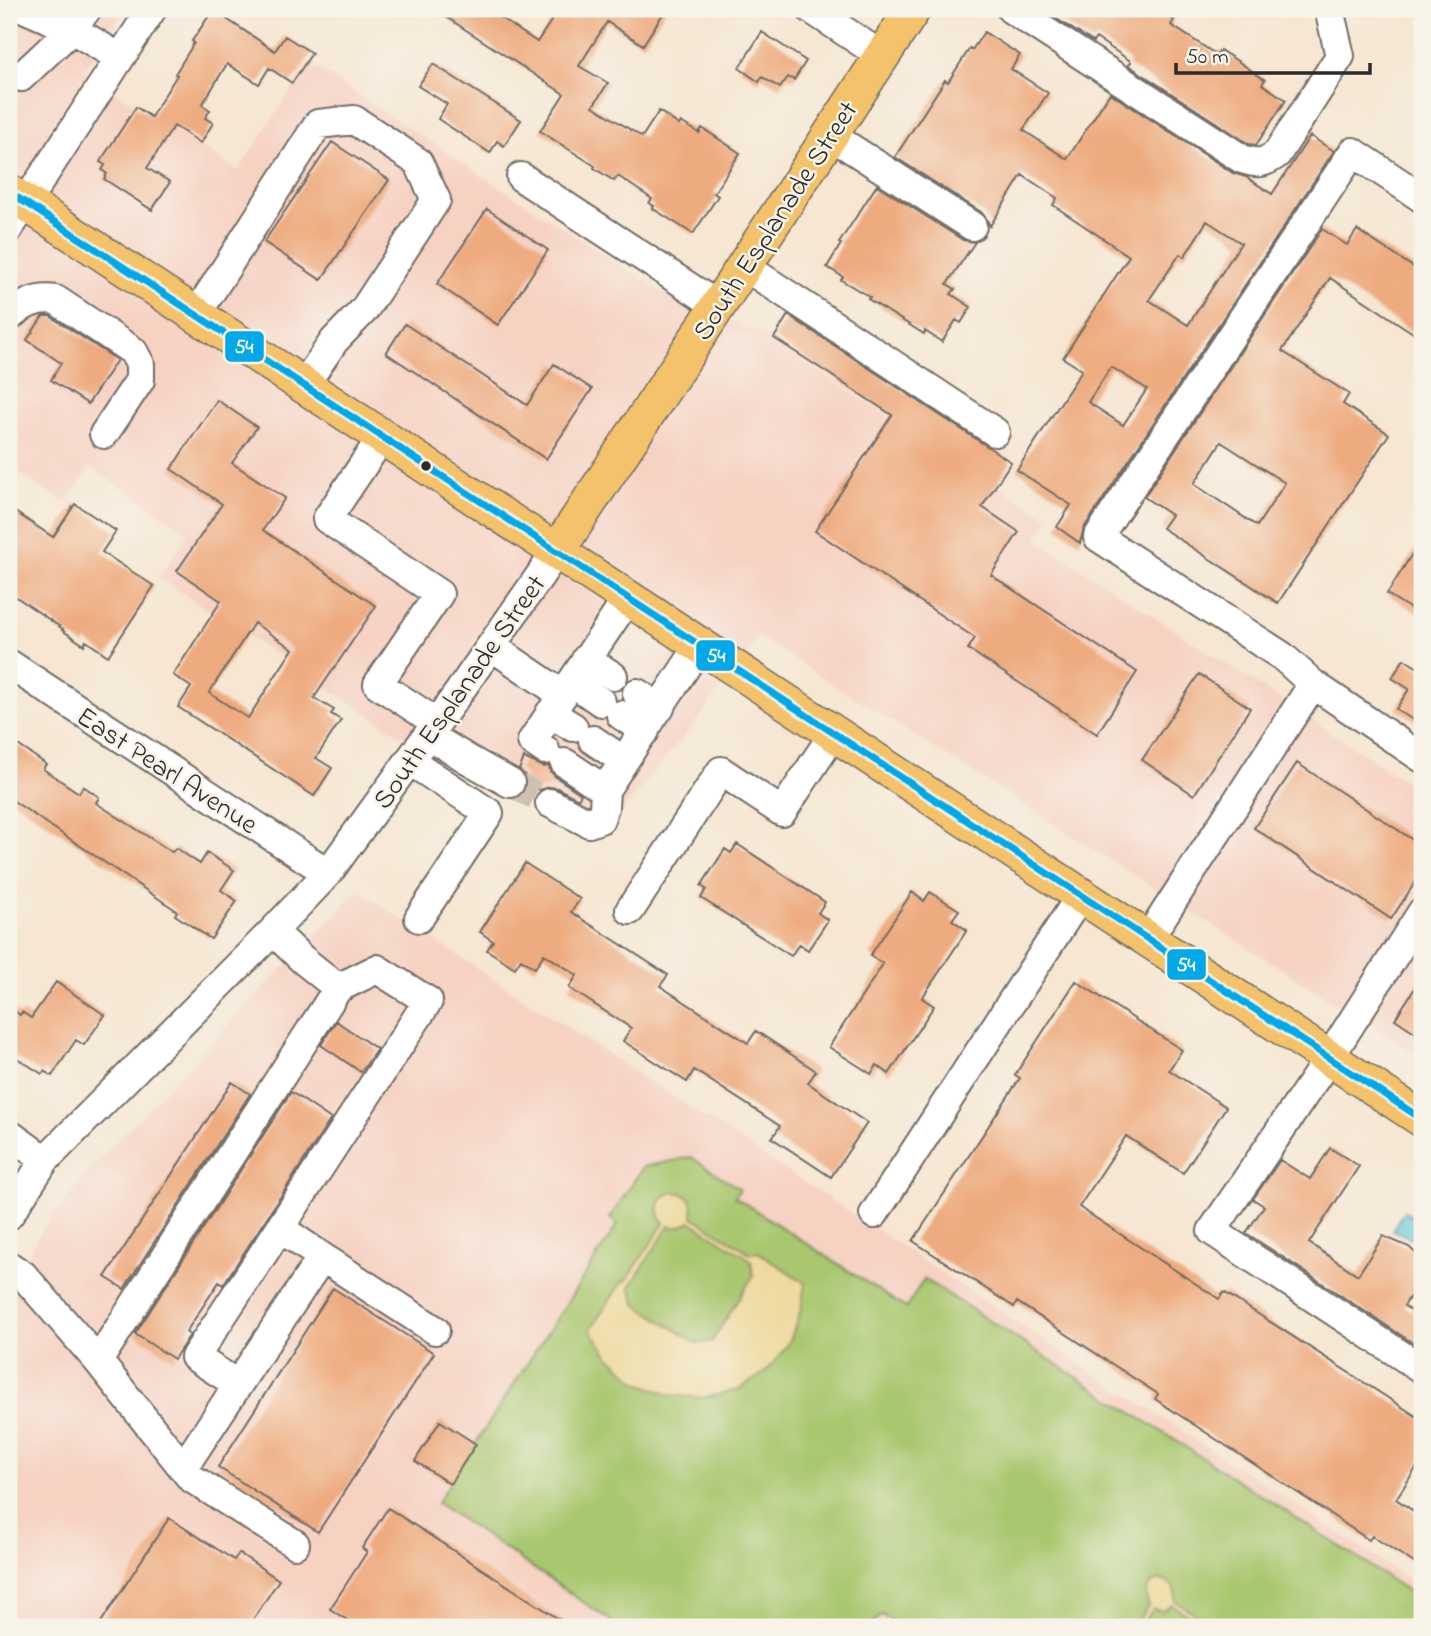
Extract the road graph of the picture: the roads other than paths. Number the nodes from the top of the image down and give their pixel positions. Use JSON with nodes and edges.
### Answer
{"nodes":[{"id":1,"x":26,"y":9,"type":"edge"},
{"id":2,"x":152,"y":9,"type":"edge"},
{"id":3,"x":811,"y":9,"type":"edge"},
{"id":4,"x":913,"y":9,"type":"edge"},
{"id":5,"x":1012,"y":9,"type":"edge"},
{"id":6,"x":1329,"y":9,"type":"edge"},
{"id":7,"x":79,"y":19,"type":"edge"},
{"id":8,"x":882,"y":56,"type":"junction"},
{"id":9,"x":120,"y":58,"type":"junction"},
{"id":10,"x":9,"y":74,"type":"edge"},
{"id":11,"x":830,"y":135,"type":"junction"},
{"id":12,"x":522,"y":177,"type":"dead end"},
{"id":13,"x":1422,"y":198,"type":"edge"},
{"id":14,"x":14,"y":208,"type":"edge"},
{"id":15,"x":972,"y":226,"type":"dead end"},
{"id":16,"x":744,"y":266,"type":"junction"},
{"id":17,"x":718,"y":306,"type":"junction"},
{"id":18,"x":196,"y":315,"type":"junction"},
{"id":19,"x":9,"y":317,"type":"edge"},
{"id":20,"x":304,"y":385,"type":"junction"},
{"id":21,"x":995,"y":432,"type":"dead end"},
{"id":22,"x":104,"y":434,"type":"dead end"},
{"id":23,"x":382,"y":437,"type":"junction"},
{"id":24,"x":557,"y":551,"type":"junction"},
{"id":25,"x":628,"y":598,"type":"junction"},
{"id":26,"x":700,"y":645,"type":"junction"},
{"id":27,"x":491,"y":646,"type":"junction"},
{"id":28,"x":9,"y":664,"type":"edge"},
{"id":29,"x":613,"y":676,"type":"dead end"},
{"id":30,"x":1313,"y":684,"type":"junction"},
{"id":31,"x":573,"y":703,"type":"junction"},
{"id":32,"x":633,"y":710,"type":"junction"},
{"id":33,"x":433,"y":729,"type":"junction"},
{"id":34,"x":834,"y":733,"type":"junction"},
{"id":35,"x":1422,"y":758,"type":"edge"},
{"id":36,"x":410,"y":761,"type":"junction"},
{"id":37,"x":624,"y":761,"type":"junction"},
{"id":38,"x":510,"y":783,"type":"tunnel mouth"},
{"id":39,"x":605,"y":790,"type":"junction"},
{"id":40,"x":550,"y":803,"type":"tunnel mouth"},
{"id":41,"x":328,"y":873,"type":"junction"},
{"id":42,"x":1081,"y":895,"type":"junction"},
{"id":43,"x":630,"y":910,"type":"dead end"},
{"id":44,"x":1422,"y":912,"type":"edge"},
{"id":45,"x":419,"y":918,"type":"dead end"},
{"id":46,"x":273,"y":931,"type":"junction"},
{"id":47,"x":1148,"y":939,"type":"junction"},
{"id":48,"x":338,"y":988,"type":"junction"},
{"id":49,"x":1329,"y":1058,"type":"junction"},
{"id":50,"x":1422,"y":1119,"type":"edge"},
{"id":51,"x":9,"y":1134,"type":"edge"},
{"id":52,"x":45,"y":1160,"type":"junction"},
{"id":53,"x":874,"y":1214,"type":"dead end"},
{"id":54,"x":9,"y":1215,"type":"edge"},
{"id":55,"x":280,"y":1228,"type":"junction"},
{"id":56,"x":322,"y":1257,"type":"junction"},
{"id":57,"x":9,"y":1266,"type":"edge"},
{"id":58,"x":435,"y":1330,"type":"dead end"},
{"id":59,"x":98,"y":1361,"type":"junction"},
{"id":60,"x":1422,"y":1369,"type":"edge"},
{"id":61,"x":237,"y":1384,"type":"junction"},
{"id":62,"x":183,"y":1468,"type":"junction"},
{"id":63,"x":295,"y":1544,"type":"dead end"}],
"edges":[{"from":1,"to":7,"type":"street"},
{"from":2,"to":9,"type":"street"},
{"from":3,"to":8,"type":"street"},
{"from":4,"to":8,"type":"main road","name":"South Esplanade Street"},
{"from":5,"to":6,"type":"street"},
{"from":7,"to":9,"type":"street"},
{"from":7,"to":10,"type":"street"},
{"from":8,"to":11,"type":"main road","name":"South Esplanade Street"},
{"from":9,"to":14,"type":"street"},
{"from":11,"to":15,"type":"street"},
{"from":11,"to":16,"type":"main road","name":"South Esplanade Street"},
{"from":12,"to":17,"type":"street"},
{"from":13,"to":30,"type":"street"},
{"from":14,"to":18,"type":"main road"},
{"from":16,"to":17,"type":"main road","name":"South Esplanade Street"},
{"from":16,"to":21,"type":"street"},
{"from":17,"to":24,"type":"main road","name":"South Esplanade Street"},
{"from":18,"to":20,"type":"main road"},
{"from":18,"to":20,"type":"street"},
{"from":19,"to":22,"type":"street"},
{"from":20,"to":23,"type":"main road"},
{"from":23,"to":24,"type":"main road"},
{"from":23,"to":33,"type":"street"},
{"from":24,"to":25,"type":"main road"},
{"from":24,"to":27,"type":"street","name":"South Esplanade Street"},
{"from":25,"to":26,"type":"main road"},
{"from":25,"to":31,"type":"street"},
{"from":26,"to":32,"type":"street"},
{"from":26,"to":34,"type":"main road"},
{"from":27,"to":31,"type":"street"},
{"from":27,"to":33,"type":"street","name":"South Esplanade Street"},
{"from":28,"to":41,"type":"street","name":"East Pearl Avenue"},
{"from":29,"to":31,"type":"street"},
{"from":30,"to":35,"type":"street"},
{"from":30,"to":47,"type":"street"},
{"from":31,"to":32,"type":"street"},
{"from":31,"to":37,"type":"street"},
{"from":31,"to":39,"type":"street"},
{"from":32,"to":37,"type":"street"},
{"from":33,"to":36,"type":"street","name":"South Esplanade Street"},
{"from":33,"to":38,"type":"street"},
{"from":34,"to":42,"type":"main road"},
{"from":34,"to":43,"type":"street"},
{"from":36,"to":41,"type":"street","name":"South Esplanade Street"},
{"from":36,"to":45,"type":"street"},
{"from":37,"to":39,"type":"street"},
{"from":39,"to":40,"type":"street"},
{"from":41,"to":46,"type":"street","name":"South Esplanade Street"},
{"from":42,"to":47,"type":"main road"},
{"from":42,"to":53,"type":"street"},
{"from":44,"to":49,"type":"street"},
{"from":46,"to":48,"type":"street"},
{"from":46,"to":52,"type":"street","name":"South Esplanade Street"},
{"from":47,"to":49,"type":"main road"},
{"from":48,"to":55,"type":"street"},
{"from":48,"to":59,"type":"street"},
{"from":49,"to":50,"type":"main road"},
{"from":49,"to":60,"type":"street"},
{"from":51,"to":52,"type":"street"},
{"from":52,"to":54,"type":"street","name":"South Esplanade Street"},
{"from":55,"to":56,"type":"street"},
{"from":55,"to":61,"type":"street"},
{"from":56,"to":58,"type":"street"},
{"from":56,"to":61,"type":"street"},
{"from":57,"to":59,"type":"street"},
{"from":59,"to":62,"type":"street"},
{"from":61,"to":62,"type":"street"},
{"from":62,"to":63,"type":"street"}]}
